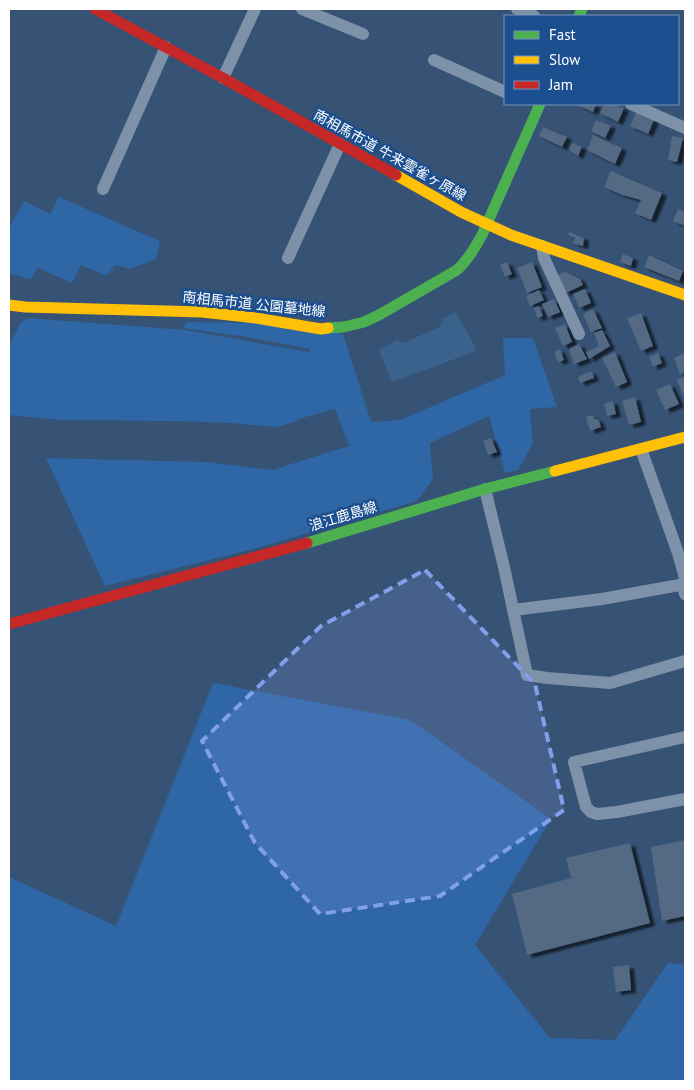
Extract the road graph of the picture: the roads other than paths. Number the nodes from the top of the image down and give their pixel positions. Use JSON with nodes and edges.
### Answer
{"nodes":[{"id":1,"x":94,"y":9,"type":"edge"},
{"id":2,"x":302,"y":9,"type":"edge"},
{"id":3,"x":517,"y":9,"type":"edge"},
{"id":4,"x":251,"y":10,"type":"edge"},
{"id":5,"x":532,"y":15,"type":"edge"},
{"id":6,"x":363,"y":34,"type":"dead end"},
{"id":7,"x":166,"y":47,"type":"junction"},
{"id":8,"x":434,"y":60,"type":"dead end"},
{"id":9,"x":223,"y":78,"type":"junction"},
{"id":10,"x":504,"y":92,"type":"edge"},
{"id":11,"x":536,"y":105,"type":"edge"},
{"id":12,"x":633,"y":105,"type":"edge"},
{"id":13,"x":684,"y":128,"type":"edge"},
{"id":14,"x":340,"y":144,"type":"junction"},
{"id":15,"x":102,"y":188,"type":"dead end"},
{"id":16,"x":486,"y":225,"type":"junction"},
{"id":17,"x":542,"y":246,"type":"junction"},
{"id":18,"x":288,"y":258,"type":"dead end"},
{"id":19,"x":685,"y":295,"type":"edge"},
{"id":20,"x":9,"y":305,"type":"edge"},
{"id":21,"x":579,"y":334,"type":"dead end"},
{"id":22,"x":685,"y":437,"type":"edge"},
{"id":23,"x":641,"y":449,"type":"junction"},
{"id":24,"x":485,"y":489,"type":"junction"},
{"id":25,"x":685,"y":584,"type":"edge"},
{"id":26,"x":685,"y":594,"type":"edge"},
{"id":27,"x":513,"y":610,"type":"junction"},
{"id":28,"x":9,"y":624,"type":"edge"},
{"id":29,"x":685,"y":661,"type":"edge"},
{"id":30,"x":685,"y":737,"type":"edge"},
{"id":31,"x":685,"y":799,"type":"edge"}],
"edges":[{"from":1,"to":7,"type":"street","name":"南相馬市道 牛来雲雀ヶ原線"},
{"from":2,"to":6,"type":"street"},
{"from":3,"to":5,"type":"street"},
{"from":4,"to":9,"type":"street"},
{"from":7,"to":9,"type":"street","name":"南相馬市道 牛来雲雀ヶ原線"},
{"from":7,"to":15,"type":"street"},
{"from":8,"to":10,"type":"street"},
{"from":9,"to":14,"type":"street","name":"南相馬市道 牛来雲雀ヶ原線"},
{"from":11,"to":16,"type":"street","name":"南相馬市道 公園墓地線"},
{"from":12,"to":13,"type":"street"},
{"from":14,"to":16,"type":"street","name":"南相馬市道 牛来雲雀ヶ原線"},
{"from":14,"to":18,"type":"street"},
{"from":16,"to":17,"type":"street","name":"南相馬市道 牛来雲雀ヶ原線"},
{"from":16,"to":20,"type":"street","name":"南相馬市道 公園墓地線"},
{"from":17,"to":19,"type":"street","name":"南相馬市道 牛来雲雀ヶ原線"},
{"from":17,"to":21,"type":"street"},
{"from":22,"to":23,"type":"street","name":"浪江鹿島線"},
{"from":23,"to":24,"type":"street","name":"浪江鹿島線"},
{"from":23,"to":25,"type":"street"},
{"from":24,"to":27,"type":"street"},
{"from":24,"to":28,"type":"street","name":"浪江鹿島線"},
{"from":25,"to":26,"type":"street"},
{"from":25,"to":27,"type":"street"},
{"from":27,"to":29,"type":"street"},
{"from":30,"to":31,"type":"street"}]}
